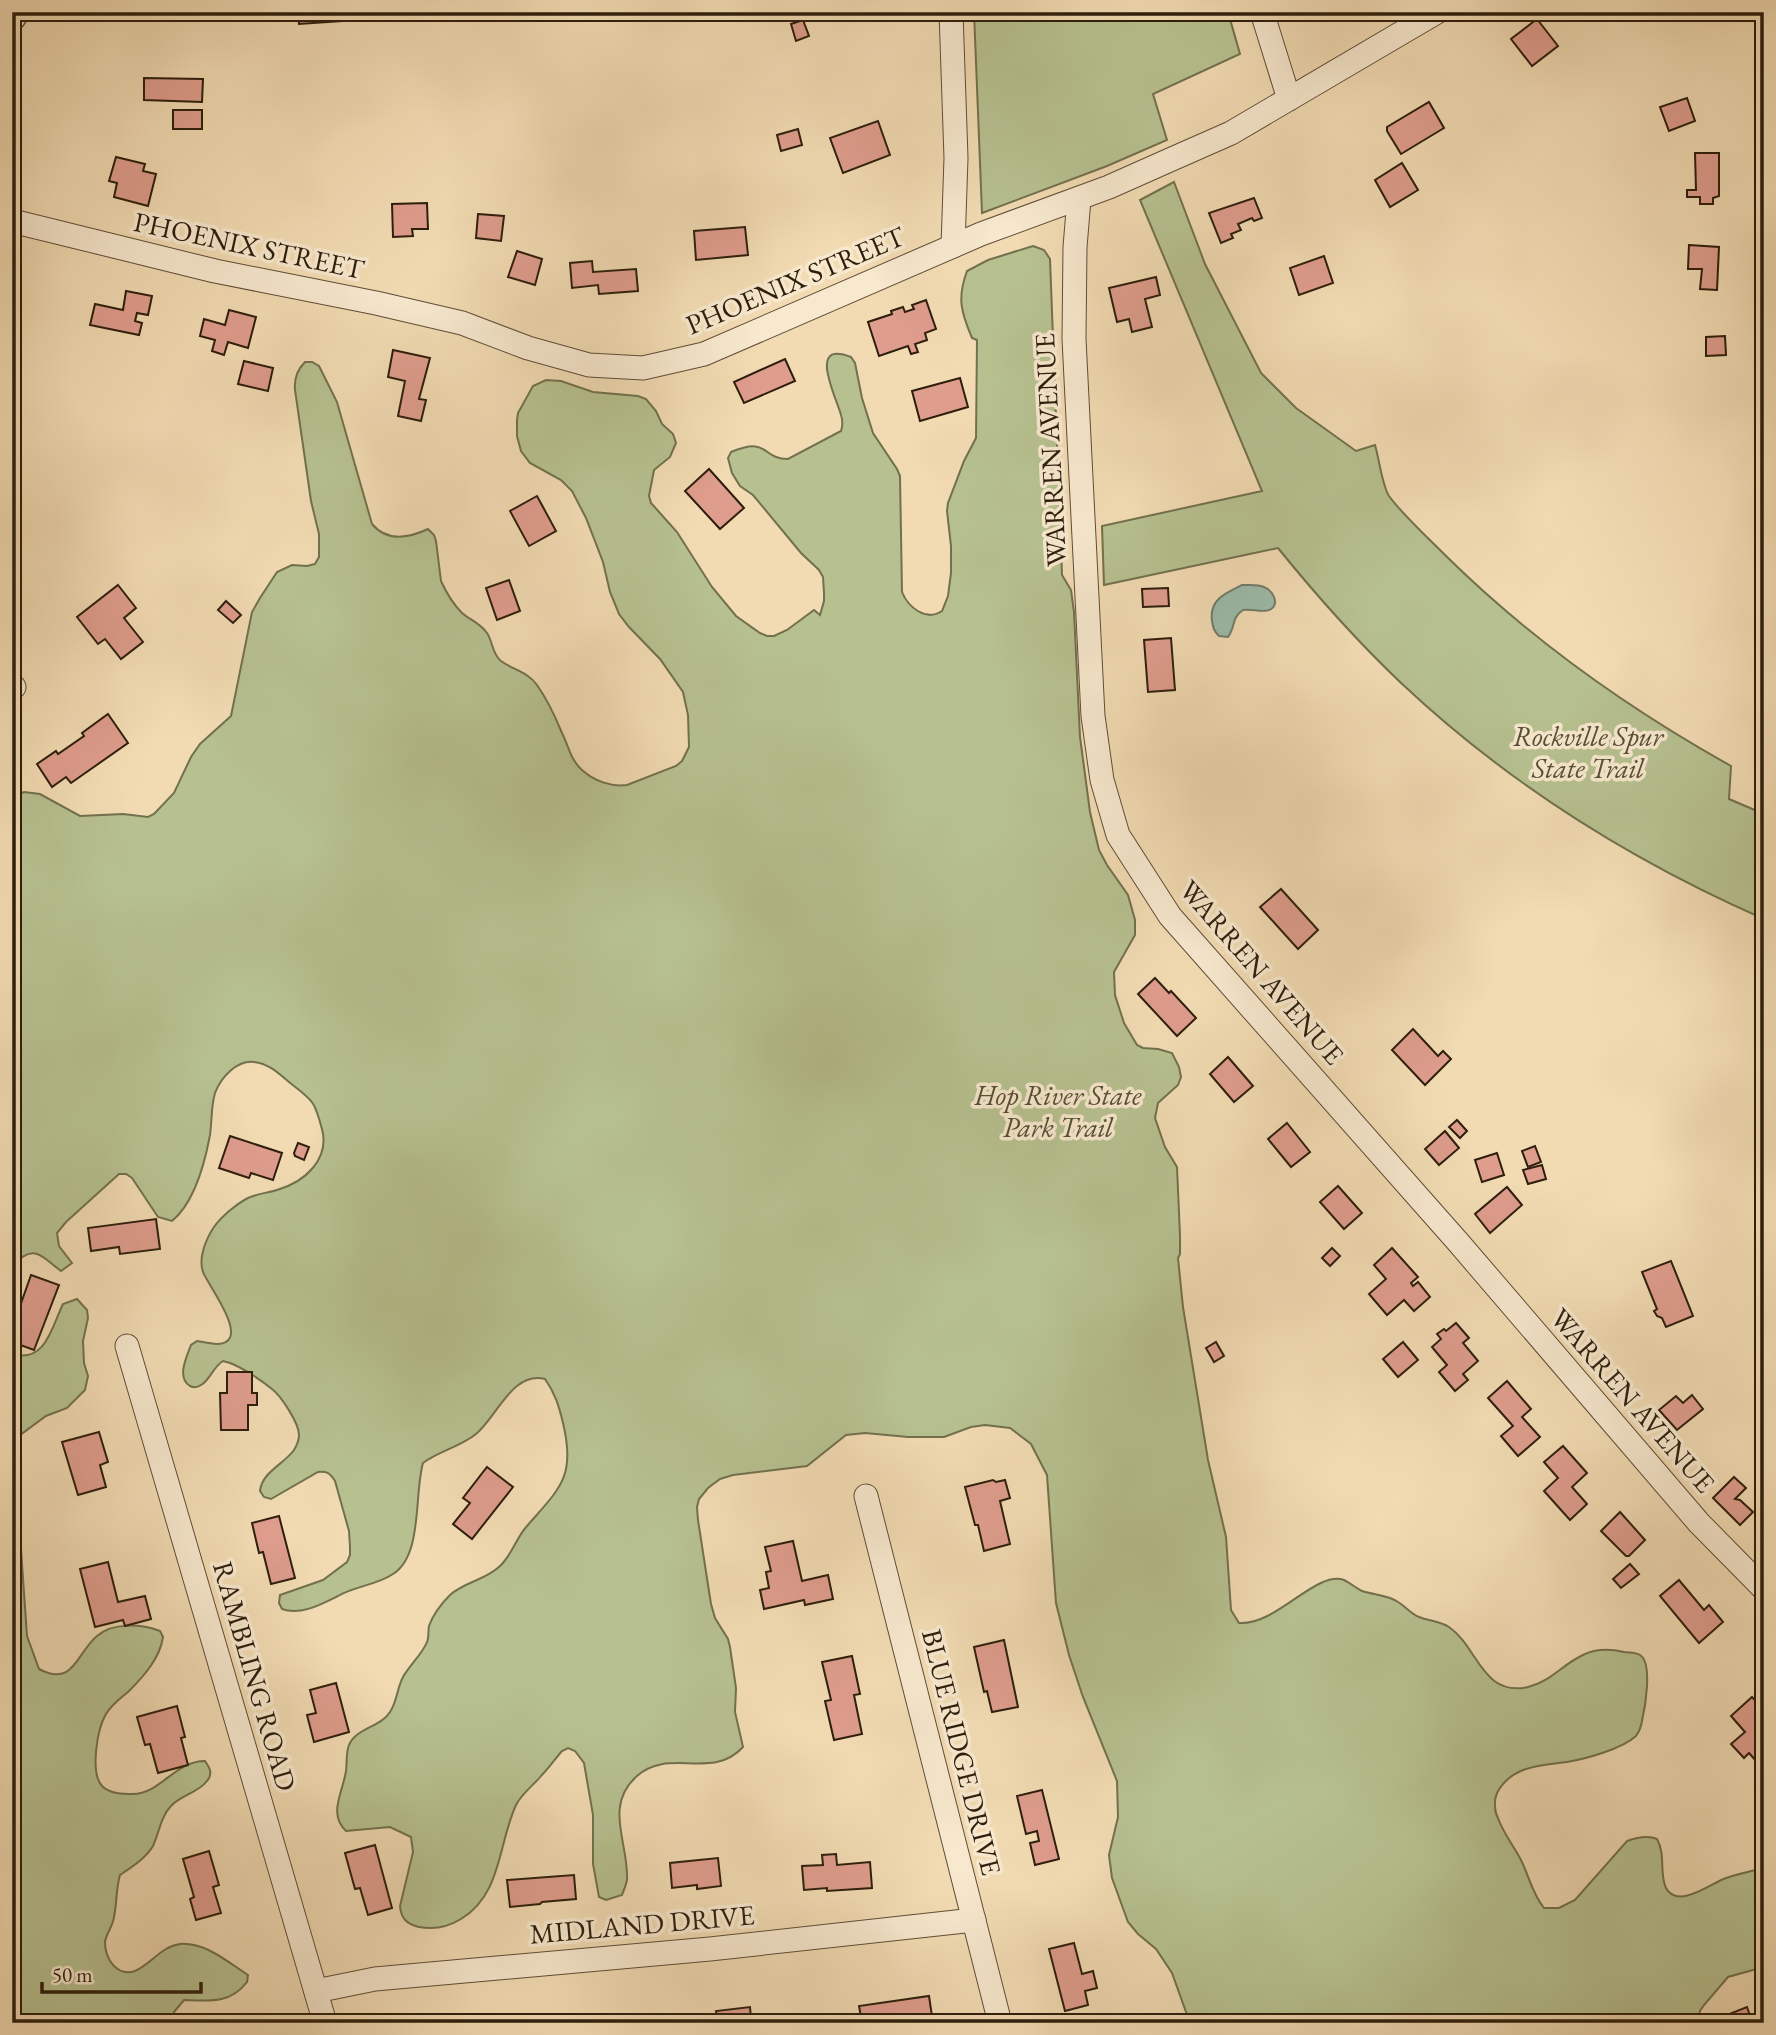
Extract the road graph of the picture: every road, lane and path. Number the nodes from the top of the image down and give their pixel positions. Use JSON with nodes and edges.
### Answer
{"nodes":[{"id":1,"x":951,"y":12,"type":"edge"},
{"id":2,"x":1262,"y":12,"type":"edge"},
{"id":3,"x":1437,"y":12,"type":"edge"},
{"id":4,"x":1289,"y":99,"type":"junction"},
{"id":5,"x":1079,"y":198,"type":"junction"},
{"id":6,"x":12,"y":221,"type":"edge"},
{"id":7,"x":953,"y":246,"type":"junction"},
{"id":8,"x":127,"y":1346,"type":"dead end"},
{"id":9,"x":866,"y":1496,"type":"dead end"},
{"id":10,"x":1764,"y":1590,"type":"edge"},
{"id":11,"x":974,"y":1920,"type":"junction"},
{"id":12,"x":316,"y":1991,"type":"junction"},
{"id":13,"x":325,"y":2023,"type":"edge"},
{"id":14,"x":1000,"y":2023,"type":"edge"}],
"edges":[{"from":1,"to":7,"type":"street"},
{"from":2,"to":4,"type":"street"},
{"from":3,"to":4,"type":"street","name":"PHOENIX STREET"},
{"from":4,"to":5,"type":"street","name":"PHOENIX STREET"},
{"from":5,"to":7,"type":"street","name":"PHOENIX STREET"},
{"from":5,"to":10,"type":"street","name":"WARREN AVENUE"},
{"from":6,"to":7,"type":"street","name":"PHOENIX STREET"},
{"from":8,"to":12,"type":"street","name":"RAMBLING ROAD"},
{"from":9,"to":11,"type":"street","name":"BLUE RIDGE DRIVE"},
{"from":11,"to":12,"type":"street","name":"MIDLAND DRIVE"},
{"from":11,"to":14,"type":"street","name":"BLUE RIDGE DRIVE"},
{"from":12,"to":13,"type":"street","name":"RAMBLING ROAD"}]}
